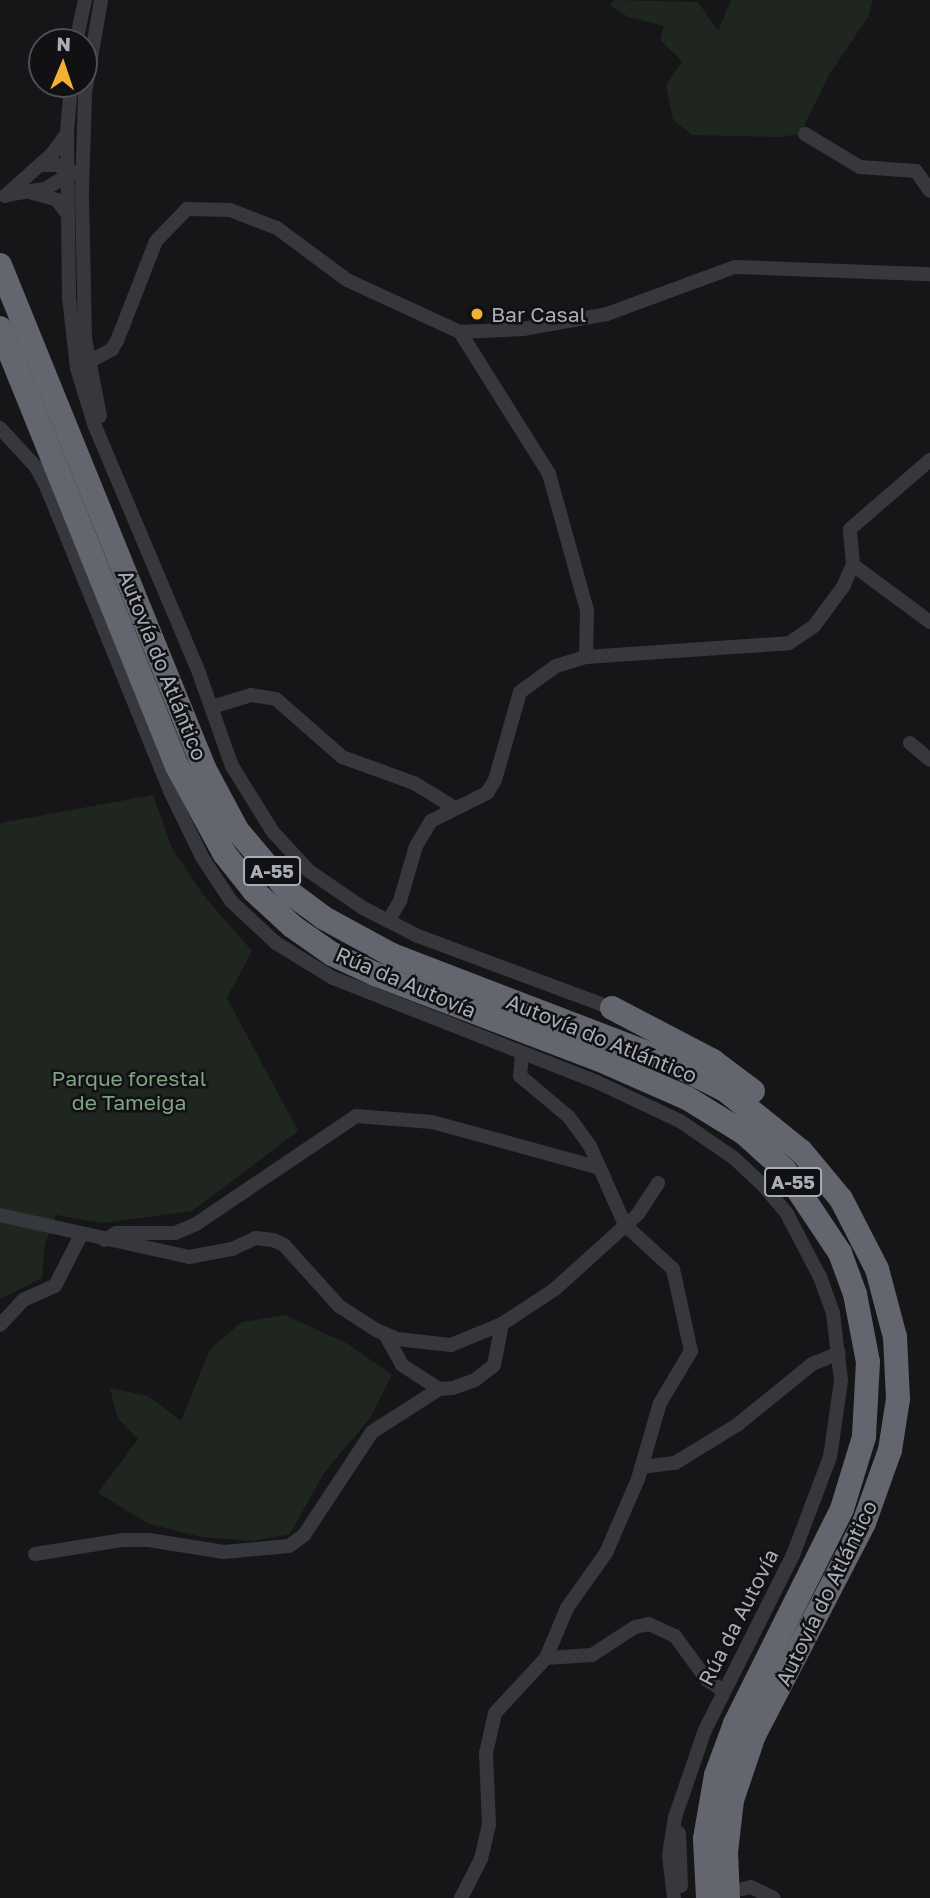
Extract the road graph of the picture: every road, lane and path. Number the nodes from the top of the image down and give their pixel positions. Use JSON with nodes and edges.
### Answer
{"nodes":[{"id":1,"x":85,"y":0,"type":"edge"},
{"id":2,"x":94,"y":0,"type":"edge"},
{"id":3,"x":101,"y":0,"type":"edge"},
{"id":4,"x":79,"y":28,"type":"edge"},
{"id":5,"x":89,"y":28,"type":"edge"},
{"id":6,"x":70,"y":98,"type":"edge"},
{"id":7,"x":78,"y":98,"type":"edge"},
{"id":8,"x":67,"y":133,"type":"junction"},
{"id":9,"x":805,"y":134,"type":"dead end"},
{"id":10,"x":40,"y":165,"type":"junction"},
{"id":11,"x":69,"y":175,"type":"junction"},
{"id":12,"x":930,"y":191,"type":"edge"},
{"id":13,"x":28,"y":193,"type":"junction"},
{"id":14,"x":3,"y":198,"type":"edge"},
{"id":15,"x":68,"y":215,"type":"junction"},
{"id":16,"x":0,"y":265,"type":"edge"},
{"id":17,"x":930,"y":274,"type":"edge"},
{"id":18,"x":84,"y":312,"type":"junction"},
{"id":19,"x":0,"y":328,"type":"edge"},
{"id":20,"x":460,"y":332,"type":"junction"},
{"id":21,"x":82,"y":364,"type":"junction"},
{"id":22,"x":0,"y":428,"type":"edge"},
{"id":23,"x":0,"y":442,"type":"edge"},
{"id":24,"x":22,"y":449,"type":"junction"},
{"id":25,"x":930,"y":460,"type":"edge"},
{"id":26,"x":66,"y":536,"type":"junction"},
{"id":27,"x":853,"y":565,"type":"junction"},
{"id":28,"x":102,"y":583,"type":"junction"},
{"id":29,"x":930,"y":622,"type":"edge"},
{"id":30,"x":586,"y":657,"type":"junction"},
{"id":31,"x":137,"y":669,"type":"junction"},
{"id":32,"x":212,"y":707,"type":"junction"},
{"id":33,"x":910,"y":743,"type":"dead end"},
{"id":34,"x":930,"y":760,"type":"edge"},
{"id":35,"x":170,"y":790,"type":"junction"},
{"id":36,"x":455,"y":808,"type":"junction"},
{"id":37,"x":388,"y":921,"type":"junction"},
{"id":38,"x":612,"y":1008,"type":"joint"},
{"id":39,"x":522,"y":1052,"type":"junction"},
{"id":40,"x":600,"y":1168,"type":"junction"},
{"id":41,"x":658,"y":1183,"type":"dead end"},
{"id":42,"x":841,"y":1199,"type":"junction"},
{"id":43,"x":0,"y":1215,"type":"edge"},
{"id":44,"x":625,"y":1226,"type":"junction"},
{"id":45,"x":81,"y":1235,"type":"junction"},
{"id":46,"x":104,"y":1240,"type":"junction"},
{"id":47,"x":502,"y":1324,"type":"junction"},
{"id":48,"x":0,"y":1325,"type":"edge"},
{"id":49,"x":385,"y":1334,"type":"junction"},
{"id":50,"x":839,"y":1353,"type":"junction"},
{"id":51,"x":439,"y":1389,"type":"junction"},
{"id":52,"x":641,"y":1467,"type":"junction"},
{"id":53,"x":35,"y":1554,"type":"dead end"},
{"id":54,"x":547,"y":1658,"type":"junction"},
{"id":55,"x":724,"y":1691,"type":"junction"},
{"id":56,"x":678,"y":1807,"type":"junction"},
{"id":57,"x":735,"y":1894,"type":"edge"},
{"id":58,"x":461,"y":1898,"type":"edge"},
{"id":59,"x":674,"y":1898,"type":"edge"},
{"id":60,"x":683,"y":1898,"type":"edge"},
{"id":61,"x":708,"y":1898,"type":"edge"},
{"id":62,"x":774,"y":1898,"type":"edge"}],
"edges":[{"from":1,"to":4,"type":"street"},
{"from":2,"to":5,"type":"street"},
{"from":3,"to":18,"type":"street"},
{"from":6,"to":8,"type":"street"},
{"from":7,"to":11,"type":"street"},
{"from":8,"to":10,"type":"street"},
{"from":8,"to":11,"type":"street"},
{"from":9,"to":12,"type":"street"},
{"from":10,"to":11,"type":"street"},
{"from":10,"to":14,"type":"street"},
{"from":11,"to":13,"type":"street"},
{"from":11,"to":15,"type":"street"},
{"from":11,"to":18,"type":"street"},
{"from":13,"to":14,"type":"street"},
{"from":13,"to":15,"type":"street"},
{"from":15,"to":21,"type":"street"},
{"from":16,"to":42,"type":"highway","name":"Autovía do Atlántico","number":"A-55"},
{"from":17,"to":20,"type":"street"},
{"from":18,"to":21,"type":"street"},
{"from":19,"to":28,"type":"highway","name":"Autovía do Atlántico","number":"A-55"},
{"from":20,"to":21,"type":"street"},
{"from":20,"to":30,"type":"street"},
{"from":21,"to":32,"type":"street"},
{"from":22,"to":24,"type":"street","name":"Rúa da Autovía"},
{"from":23,"to":24,"type":"street"},
{"from":24,"to":26,"type":"street","name":"Rúa da Autovía"},
{"from":25,"to":27,"type":"street"},
{"from":26,"to":28,"type":"highway"},
{"from":26,"to":35,"type":"street","name":"Rúa da Autovía"},
{"from":27,"to":29,"type":"street"},
{"from":27,"to":30,"type":"street"},
{"from":28,"to":31,"type":"highway","name":"Autovía do Atlántico","number":"A-55"},
{"from":30,"to":36,"type":"street"},
{"from":31,"to":35,"type":"highway"},
{"from":31,"to":61,"type":"highway","name":"Autovía do Atlántico","number":"A-55"},
{"from":32,"to":36,"type":"street"},
{"from":32,"to":37,"type":"street"},
{"from":33,"to":34,"type":"street"},
{"from":35,"to":39,"type":"street","name":"Rúa da Autovía"},
{"from":36,"to":37,"type":"street"},
{"from":37,"to":38,"type":"street"},
{"from":38,"to":42,"type":"highway"},
{"from":39,"to":40,"type":"street"},
{"from":39,"to":50,"type":"street","name":"Rúa da Autovía"},
{"from":40,"to":44,"type":"street"},
{"from":40,"to":46,"type":"street"},
{"from":41,"to":44,"type":"street"},
{"from":42,"to":57,"type":"highway","name":"Autovía do Atlántico","number":"A-55"},
{"from":43,"to":45,"type":"street"},
{"from":44,"to":47,"type":"street"},
{"from":44,"to":52,"type":"street"},
{"from":45,"to":46,"type":"street"},
{"from":45,"to":48,"type":"street"},
{"from":46,"to":49,"type":"street"},
{"from":47,"to":49,"type":"street"},
{"from":47,"to":51,"type":"street"},
{"from":49,"to":51,"type":"street"},
{"from":50,"to":52,"type":"street"},
{"from":50,"to":55,"type":"street","name":"Rúa da Autovía"},
{"from":51,"to":53,"type":"street"},
{"from":52,"to":54,"type":"street"},
{"from":54,"to":55,"type":"street"},
{"from":54,"to":58,"type":"street"},
{"from":55,"to":56,"type":"street","name":"Rúa da Autovía"},
{"from":56,"to":59,"type":"street","name":"Rúa da Autovía"},
{"from":56,"to":60,"type":"street"},
{"from":57,"to":62,"type":"street"}]}
